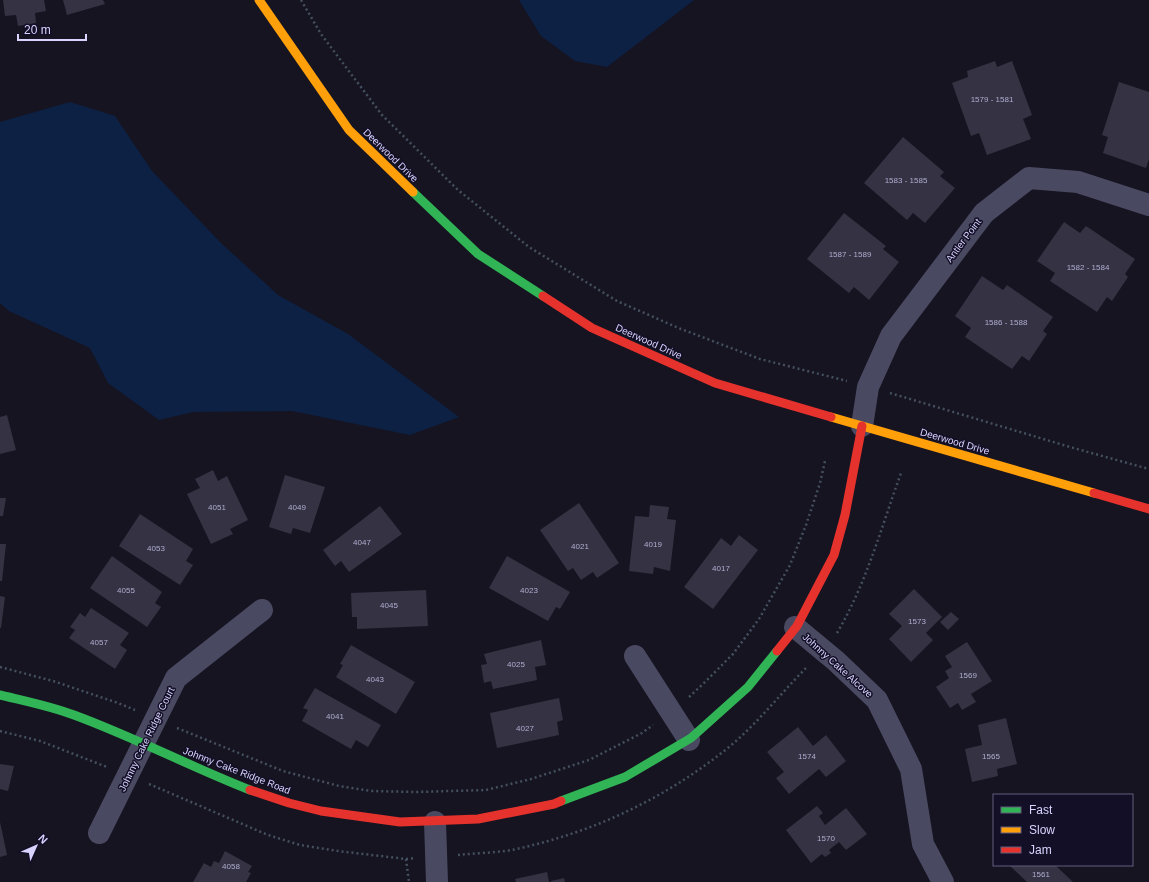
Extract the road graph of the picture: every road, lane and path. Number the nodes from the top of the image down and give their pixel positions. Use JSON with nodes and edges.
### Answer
{"nodes":[{"id":1,"x":259,"y":0,"type":"edge"},
{"id":2,"x":300,"y":0,"type":"edge"},
{"id":3,"x":1149,"y":205,"type":"edge"},
{"id":4,"x":868,"y":387,"type":"junction"},
{"id":5,"x":862,"y":426,"type":"junction"},
{"id":6,"x":825,"y":461,"type":"dead end"},
{"id":7,"x":1149,"y":469,"type":"edge"},
{"id":8,"x":901,"y":473,"type":"dead end"},
{"id":9,"x":1149,"y":510,"type":"edge"},
{"id":10,"x":262,"y":610,"type":"dead end"},
{"id":11,"x":795,"y":627,"type":"junction"},
{"id":12,"x":823,"y":651,"type":"junction"},
{"id":13,"x":635,"y":656,"type":"dead end"},
{"id":14,"x":0,"y":667,"type":"edge"},
{"id":15,"x":0,"y":695,"type":"edge"},
{"id":16,"x":671,"y":712,"type":"junction"},
{"id":17,"x":156,"y":719,"type":"junction"},
{"id":18,"x":0,"y":731,"type":"edge"},
{"id":19,"x":689,"y":740,"type":"junction"},
{"id":20,"x":143,"y":744,"type":"junction"},
{"id":21,"x":128,"y":775,"type":"junction"},
{"id":22,"x":435,"y":822,"type":"junction"},
{"id":23,"x":99,"y":834,"type":"dead end"},
{"id":24,"x":436,"y":856,"type":"junction"},
{"id":25,"x":406,"y":858,"type":"junction"},
{"id":26,"x":409,"y":882,"type":"edge"},
{"id":27,"x":437,"y":882,"type":"edge"},
{"id":28,"x":943,"y":882,"type":"edge"}],
"edges":[{"from":1,"to":5,"type":"street","name":"Deerwood Drive"},
{"from":2,"to":4,"type":"path"},
{"from":3,"to":4,"type":"street","name":"Antler Point"},
{"from":4,"to":5,"type":"street","name":"Antler Point"},
{"from":4,"to":7,"type":"path"},
{"from":5,"to":9,"type":"street","name":"Deerwood Drive"},
{"from":5,"to":11,"type":"street","name":"Johnny Cake Ridge Road"},
{"from":6,"to":16,"type":"path"},
{"from":8,"to":12,"type":"path"},
{"from":10,"to":17,"type":"street","name":"Johnny Cake Ridge Court"},
{"from":11,"to":12,"type":"street","name":"Johnny Cake Alcove"},
{"from":11,"to":19,"type":"street","name":"Johnny Cake Ridge Road"},
{"from":12,"to":24,"type":"path"},
{"from":12,"to":28,"type":"street","name":"Johnny Cake Alcove"},
{"from":13,"to":16,"type":"street"},
{"from":14,"to":17,"type":"path"},
{"from":15,"to":20,"type":"street","name":"Johnny Cake Ridge Road"},
{"from":16,"to":17,"type":"path"},
{"from":16,"to":19,"type":"street"},
{"from":17,"to":20,"type":"street","name":"Johnny Cake Ridge Court"},
{"from":18,"to":21,"type":"path"},
{"from":19,"to":22,"type":"street","name":"Johnny Cake Ridge Road"},
{"from":20,"to":21,"type":"street","name":"Johnny Cake Ridge Court"},
{"from":20,"to":22,"type":"street","name":"Johnny Cake Ridge Road"},
{"from":21,"to":23,"type":"street","name":"Johnny Cake Ridge Court"},
{"from":21,"to":25,"type":"path"},
{"from":22,"to":24,"type":"street"},
{"from":24,"to":25,"type":"path"},
{"from":24,"to":27,"type":"street"},
{"from":25,"to":26,"type":"path"}]}
